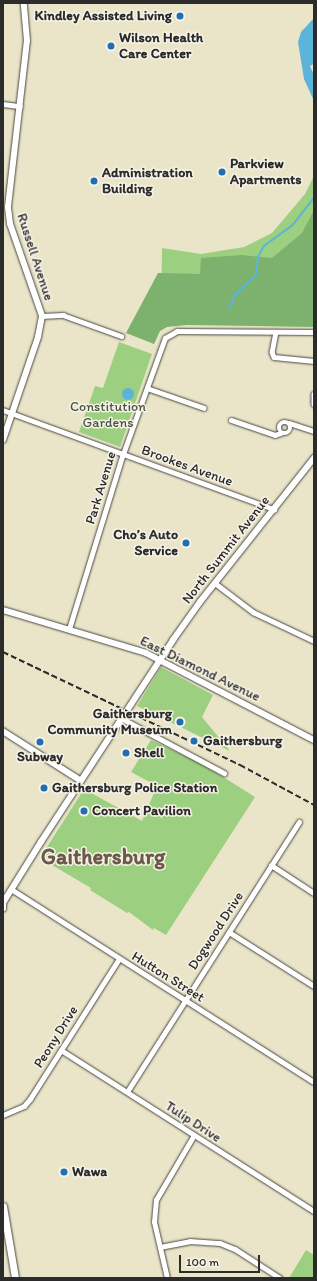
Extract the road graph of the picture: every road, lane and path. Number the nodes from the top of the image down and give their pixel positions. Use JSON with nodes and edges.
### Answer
{"nodes":[{"id":1,"x":24,"y":3,"type":"edge"},
{"id":2,"x":3,"y":104,"type":"edge"},
{"id":3,"x":20,"y":106,"type":"junction"},
{"id":4,"x":6,"y":208,"type":"edge"},
{"id":5,"x":42,"y":316,"type":"junction"},
{"id":6,"x":276,"y":332,"type":"junction"},
{"id":7,"x":314,"y":332,"type":"edge"},
{"id":8,"x":121,"y":336,"type":"dead end"},
{"id":9,"x":314,"y":361,"type":"edge"},
{"id":10,"x":147,"y":388,"type":"junction"},
{"id":11,"x":314,"y":394,"type":"edge"},
{"id":12,"x":314,"y":404,"type":"edge"},
{"id":13,"x":204,"y":408,"type":"dead end"},
{"id":14,"x":3,"y":410,"type":"edge"},
{"id":15,"x":12,"y":413,"type":"junction"},
{"id":16,"x":231,"y":420,"type":"dead end"},
{"id":17,"x":289,"y":423,"type":"junction"},
{"id":18,"x":314,"y":431,"type":"edge"},
{"id":19,"x":281,"y":434,"type":"junction"},
{"id":20,"x":3,"y":440,"type":"edge"},
{"id":21,"x":123,"y":454,"type":"junction"},
{"id":22,"x":314,"y":458,"type":"edge"},
{"id":23,"x":274,"y":509,"type":"junction"},
{"id":24,"x":215,"y":583,"type":"junction"},
{"id":25,"x":3,"y":610,"type":"edge"},
{"id":26,"x":69,"y":629,"type":"junction"},
{"id":27,"x":314,"y":641,"type":"edge"},
{"id":28,"x":161,"y":660,"type":"junction"},
{"id":29,"x":121,"y":718,"type":"junction"},
{"id":30,"x":3,"y":731,"type":"edge"},
{"id":31,"x":314,"y":740,"type":"edge"},
{"id":32,"x":224,"y":773,"type":"dead end"},
{"id":33,"x":80,"y":780,"type":"junction"},
{"id":34,"x":299,"y":822,"type":"dead end"},
{"id":35,"x":271,"y":865,"type":"junction"},
{"id":36,"x":11,"y":889,"type":"junction"},
{"id":37,"x":314,"y":893,"type":"edge"},
{"id":38,"x":3,"y":903,"type":"edge"},
{"id":39,"x":3,"y":909,"type":"edge"},
{"id":40,"x":229,"y":932,"type":"junction"},
{"id":41,"x":118,"y":959,"type":"junction"},
{"id":42,"x":314,"y":986,"type":"edge"},
{"id":43,"x":184,"y":1001,"type":"junction"},
{"id":44,"x":61,"y":1050,"type":"junction"},
{"id":45,"x":314,"y":1082,"type":"edge"},
{"id":46,"x":126,"y":1092,"type":"junction"},
{"id":47,"x":3,"y":1114,"type":"edge"},
{"id":48,"x":194,"y":1135,"type":"junction"},
{"id":49,"x":3,"y":1206,"type":"edge"},
{"id":50,"x":314,"y":1211,"type":"edge"},
{"id":51,"x":160,"y":1247,"type":"junction"},
{"id":52,"x":15,"y":1278,"type":"edge"},
{"id":53,"x":167,"y":1278,"type":"edge"},
{"id":54,"x":280,"y":1278,"type":"edge"}],
"edges":[{"from":1,"to":3,"type":"street","name":"Russell Avenue"},
{"from":2,"to":3,"type":"street"},
{"from":3,"to":4,"type":"street","name":"Russell Avenue"},
{"from":4,"to":5,"type":"street","name":"Russell Avenue"},
{"from":5,"to":8,"type":"street"},
{"from":5,"to":15,"type":"street","name":"Russell Avenue"},
{"from":6,"to":7,"type":"street","name":"Park Avenue"},
{"from":6,"to":9,"type":"street"},
{"from":6,"to":10,"type":"street","name":"Park Avenue"},
{"from":10,"to":13,"type":"street"},
{"from":10,"to":21,"type":"street","name":"Park Avenue"},
{"from":11,"to":12,"type":"street"},
{"from":14,"to":15,"type":"street","name":"Brookes Avenue"},
{"from":15,"to":20,"type":"street","name":"Russell Avenue"},
{"from":15,"to":21,"type":"street","name":"Brookes Avenue"},
{"from":16,"to":19,"type":"street"},
{"from":17,"to":18,"type":"street"},
{"from":17,"to":19,"type":"street"},
{"from":17,"to":19,"type":"street"},
{"from":21,"to":23,"type":"street","name":"Brookes Avenue"},
{"from":21,"to":26,"type":"street","name":"Park Avenue"},
{"from":22,"to":23,"type":"street","name":"North Summit Avenue"},
{"from":23,"to":24,"type":"street","name":"North Summit Avenue"},
{"from":24,"to":27,"type":"street"},
{"from":24,"to":28,"type":"street","name":"North Summit Avenue"},
{"from":25,"to":26,"type":"street","name":"East Diamond Avenue"},
{"from":26,"to":28,"type":"street","name":"East Diamond Avenue"},
{"from":28,"to":29,"type":"street","name":"North Summit Avenue"},
{"from":28,"to":31,"type":"street","name":"East Diamond Avenue"},
{"from":29,"to":32,"type":"street"},
{"from":29,"to":33,"type":"street","name":"North Summit Avenue"},
{"from":30,"to":33,"type":"street"},
{"from":33,"to":36,"type":"street","name":"North Summit Avenue"},
{"from":34,"to":35,"type":"street","name":"Dogwood Drive"},
{"from":35,"to":37,"type":"street"},
{"from":35,"to":40,"type":"street","name":"Dogwood Drive"},
{"from":36,"to":38,"type":"street","name":"North Summit Avenue"},
{"from":36,"to":41,"type":"street","name":"Hutton Street"},
{"from":38,"to":39,"type":"street"},
{"from":40,"to":42,"type":"street"},
{"from":40,"to":43,"type":"street","name":"Dogwood Drive"},
{"from":41,"to":43,"type":"street","name":"Hutton Street"},
{"from":41,"to":44,"type":"street","name":"Peony Drive"},
{"from":43,"to":45,"type":"street","name":"Hutton Street"},
{"from":43,"to":46,"type":"street","name":"Dogwood Drive"},
{"from":44,"to":46,"type":"street","name":"Tulip Drive"},
{"from":44,"to":47,"type":"street","name":"Peony Drive"},
{"from":46,"to":48,"type":"street","name":"Tulip Drive"},
{"from":48,"to":50,"type":"street","name":"Tulip Drive"},
{"from":48,"to":51,"type":"street"},
{"from":49,"to":52,"type":"main road"},
{"from":51,"to":53,"type":"street"},
{"from":51,"to":54,"type":"street"}]}
